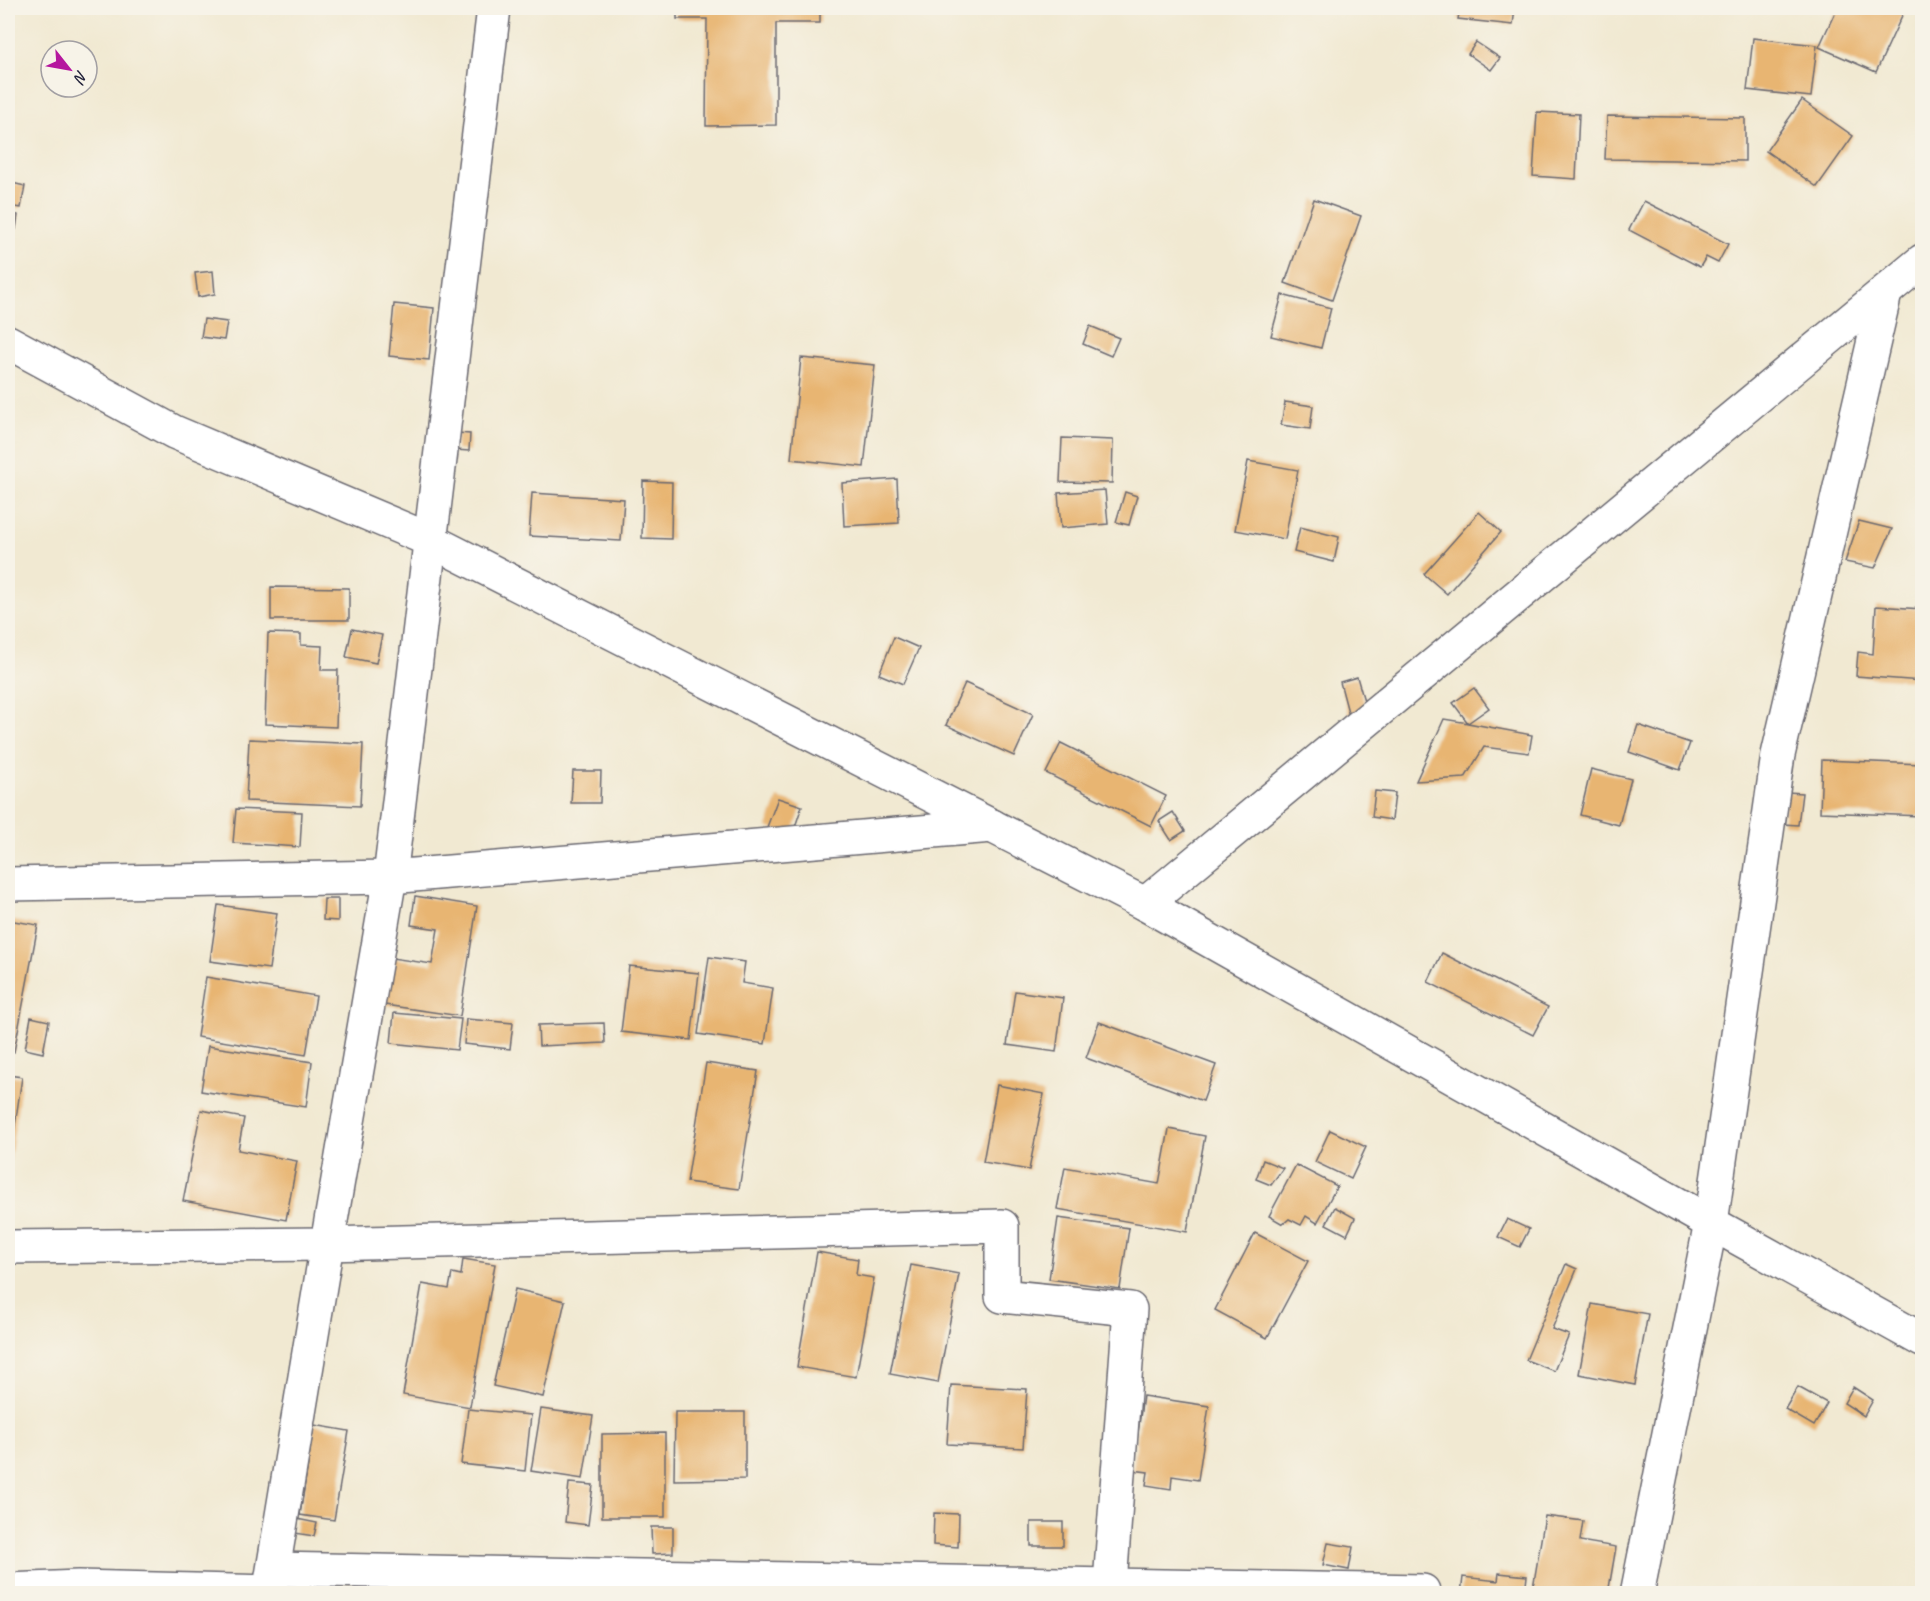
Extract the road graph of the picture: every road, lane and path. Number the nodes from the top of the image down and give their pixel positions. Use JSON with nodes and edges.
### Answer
{"nodes":[{"id":1,"x":494,"y":8,"type":"edge"},
{"id":2,"x":1923,"y":261,"type":"edge"},
{"id":3,"x":1885,"y":293,"type":"junction"},
{"id":4,"x":8,"y":342,"type":"edge"},
{"id":5,"x":430,"y":540,"type":"junction"},
{"id":6,"x":992,"y":826,"type":"junction"},
{"id":7,"x":390,"y":877,"type":"junction"},
{"id":8,"x":8,"y":884,"type":"edge"},
{"id":9,"x":1145,"y":904,"type":"junction"},
{"id":10,"x":1711,"y":1223,"type":"junction"},
{"id":11,"x":327,"y":1244,"type":"junction"},
{"id":12,"x":8,"y":1247,"type":"edge"},
{"id":13,"x":1923,"y":1340,"type":"edge"},
{"id":14,"x":633,"y":1584,"type":"edge"},
{"id":15,"x":1110,"y":1584,"type":"junction"},
{"id":16,"x":271,"y":1585,"type":"edge"},
{"id":17,"x":917,"y":1587,"type":"edge"},
{"id":18,"x":8,"y":1590,"type":"edge"},
{"id":19,"x":1423,"y":1591,"type":"dead end"},
{"id":20,"x":1637,"y":1593,"type":"edge"}],
"edges":[{"from":1,"to":5,"type":"street"},
{"from":2,"to":3,"type":"street"},
{"from":3,"to":9,"type":"street"},
{"from":3,"to":10,"type":"street"},
{"from":4,"to":5,"type":"street"},
{"from":5,"to":6,"type":"street"},
{"from":5,"to":7,"type":"street"},
{"from":6,"to":7,"type":"street"},
{"from":6,"to":9,"type":"street"},
{"from":7,"to":8,"type":"street"},
{"from":7,"to":11,"type":"street"},
{"from":9,"to":10,"type":"street"},
{"from":10,"to":13,"type":"street"},
{"from":10,"to":20,"type":"street"},
{"from":11,"to":12,"type":"street"},
{"from":11,"to":15,"type":"street"},
{"from":11,"to":16,"type":"street"},
{"from":14,"to":16,"type":"street"},
{"from":14,"to":17,"type":"street"},
{"from":15,"to":17,"type":"street"},
{"from":15,"to":19,"type":"street"},
{"from":16,"to":18,"type":"street"}]}
